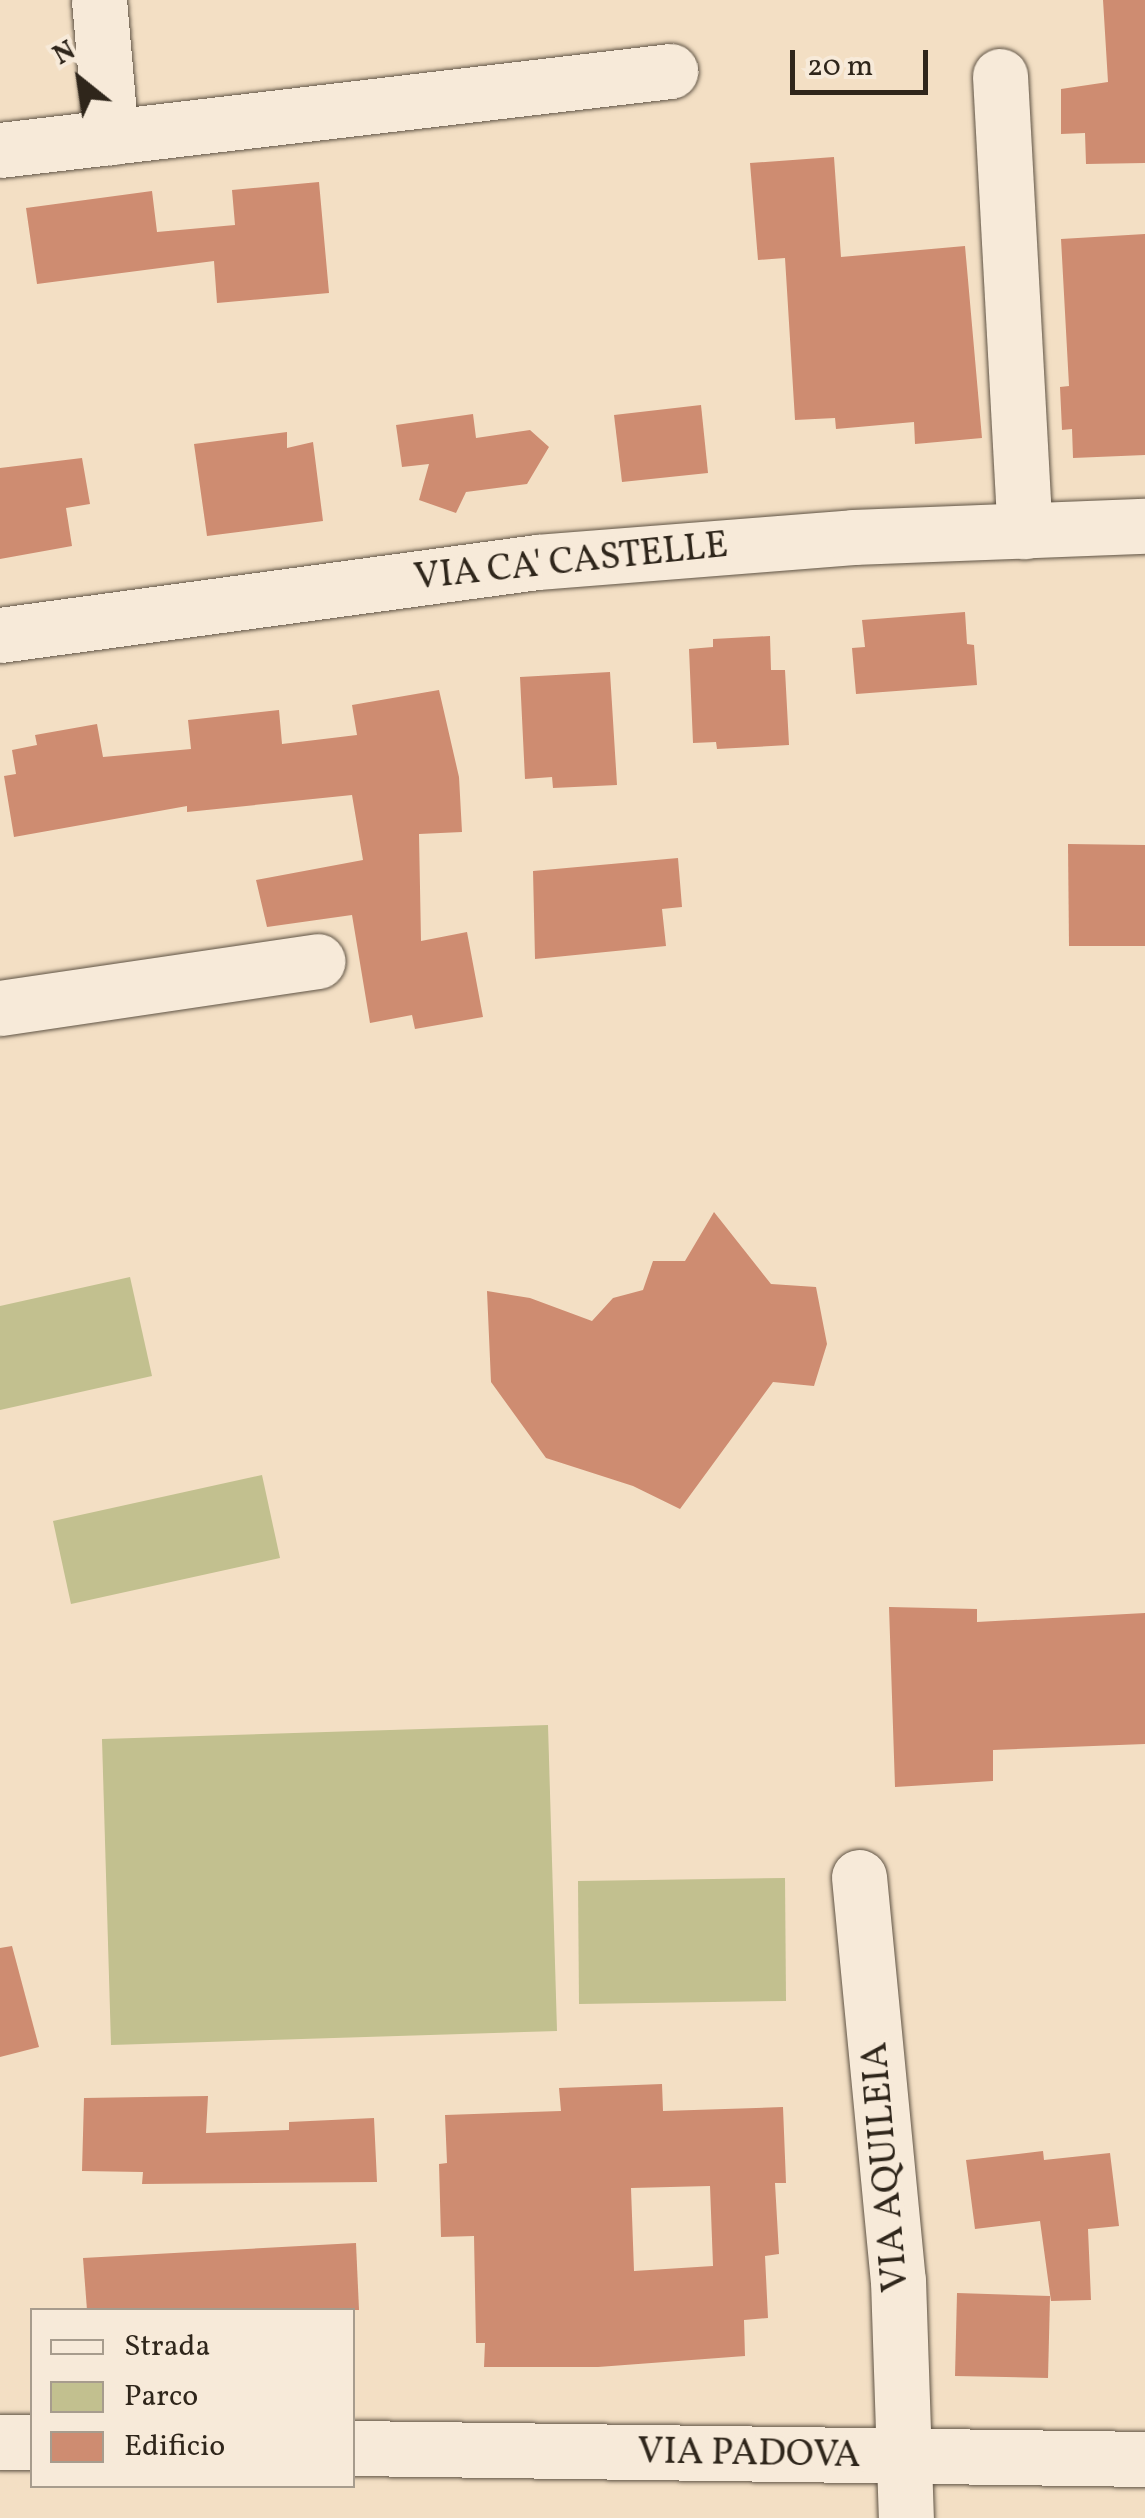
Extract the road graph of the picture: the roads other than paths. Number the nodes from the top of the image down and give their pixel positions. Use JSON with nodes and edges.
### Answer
{"nodes":[{"id":1,"x":99,"y":0,"type":"edge"},
{"id":2,"x":670,"y":71,"type":"dead end"},
{"id":3,"x":1000,"y":76,"type":"dead end"},
{"id":4,"x":111,"y":137,"type":"junction"},
{"id":5,"x":0,"y":150,"type":"edge"},
{"id":6,"x":1145,"y":526,"type":"edge"},
{"id":7,"x":1026,"y":531,"type":"junction"},
{"id":8,"x":0,"y":635,"type":"edge"},
{"id":9,"x":318,"y":961,"type":"dead end"},
{"id":10,"x":0,"y":1008,"type":"edge"},
{"id":11,"x":860,"y":1877,"type":"dead end"},
{"id":12,"x":0,"y":2442,"type":"edge"},
{"id":13,"x":30,"y":2442,"type":"edge"},
{"id":14,"x":355,"y":2448,"type":"edge"},
{"id":15,"x":905,"y":2458,"type":"junction"},
{"id":16,"x":1145,"y":2459,"type":"edge"},
{"id":17,"x":906,"y":2518,"type":"edge"}],
"edges":[{"from":1,"to":4,"type":"street"},
{"from":2,"to":4,"type":"street"},
{"from":3,"to":7,"type":"street"},
{"from":4,"to":5,"type":"street"},
{"from":6,"to":7,"type":"street","name":"VIA CA' CASTELLE"},
{"from":7,"to":8,"type":"street","name":"VIA CA' CASTELLE"},
{"from":9,"to":10,"type":"street"},
{"from":11,"to":15,"type":"street","name":"VIA AQUILEIA"},
{"from":12,"to":13,"type":"street"},
{"from":14,"to":15,"type":"street","name":"VIA PADOVA"},
{"from":15,"to":16,"type":"street","name":"VIA PADOVA"},
{"from":15,"to":17,"type":"street","name":"VIA AQUILEIA"}]}
